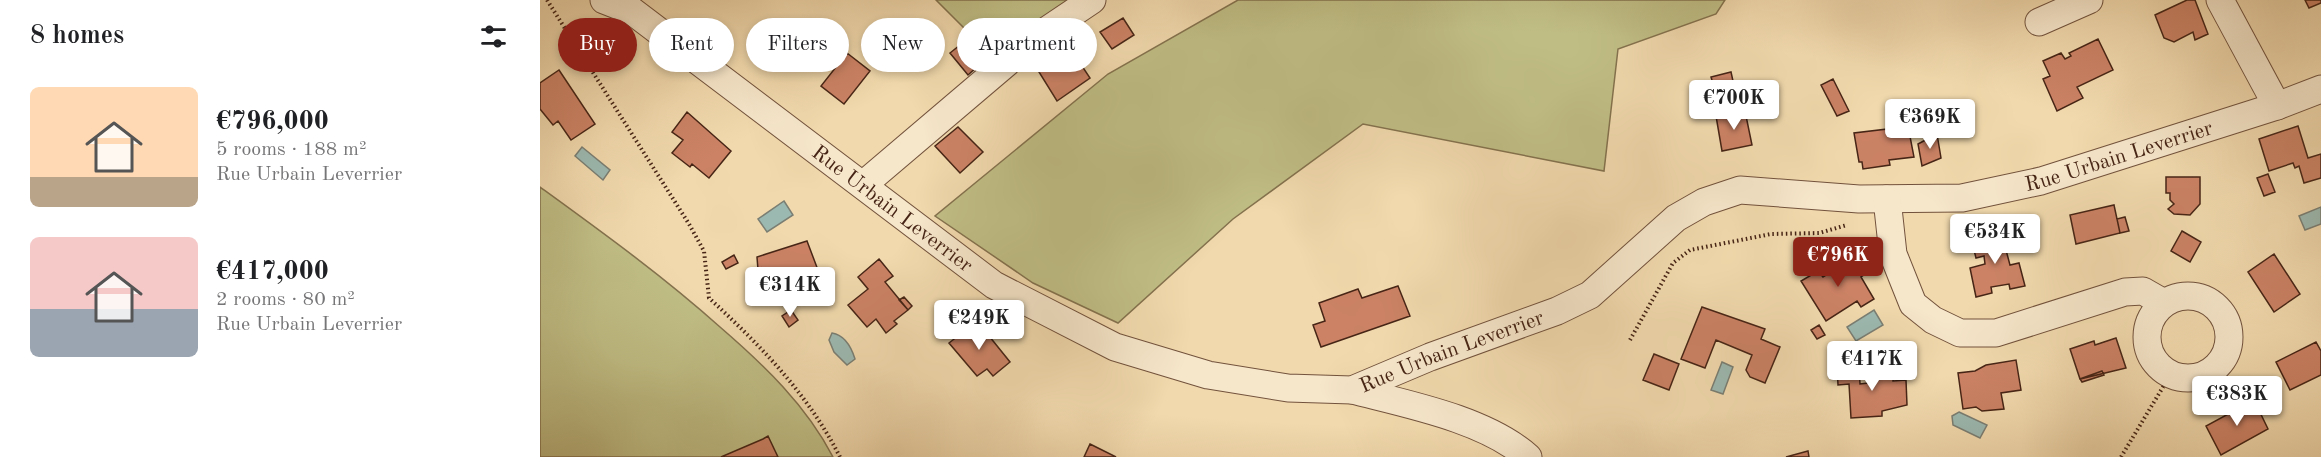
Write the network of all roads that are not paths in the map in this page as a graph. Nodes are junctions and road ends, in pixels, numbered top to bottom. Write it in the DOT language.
graph roads {
  1 [pos="604,0"];
  2 [pos="1092,0"];
  3 [pos="2090,0"];
  4 [pos="2220,0"];
  5 [pos="2039,22"];
  6 [pos="2321,89"];
  7 [pos="2277,106"];
  8 [pos="864,184"];
  9 [pos="1887,199"];
  10 [pos="2164,303"];
  11 [pos="1352,390"];
  12 [pos="1528,457"];
  1 -- 8 [label="street, Rue Urbain Leverrier"];
  2 -- 8 [label="street"];
  3 -- 5 [label="street"];
  4 -- 7 [label="street"];
  6 -- 7 [label="street, Rue Urbain Leverrier"];
  7 -- 9 [label="street, Rue Urbain Leverrier"];
  8 -- 11 [label="street, Rue Urbain Leverrier"];
  9 -- 10 [label="street"];
  9 -- 11 [label="street, Rue Urbain Leverrier"];
  10 -- 10 [label="street"];
  11 -- 12 [label="street"];
}
